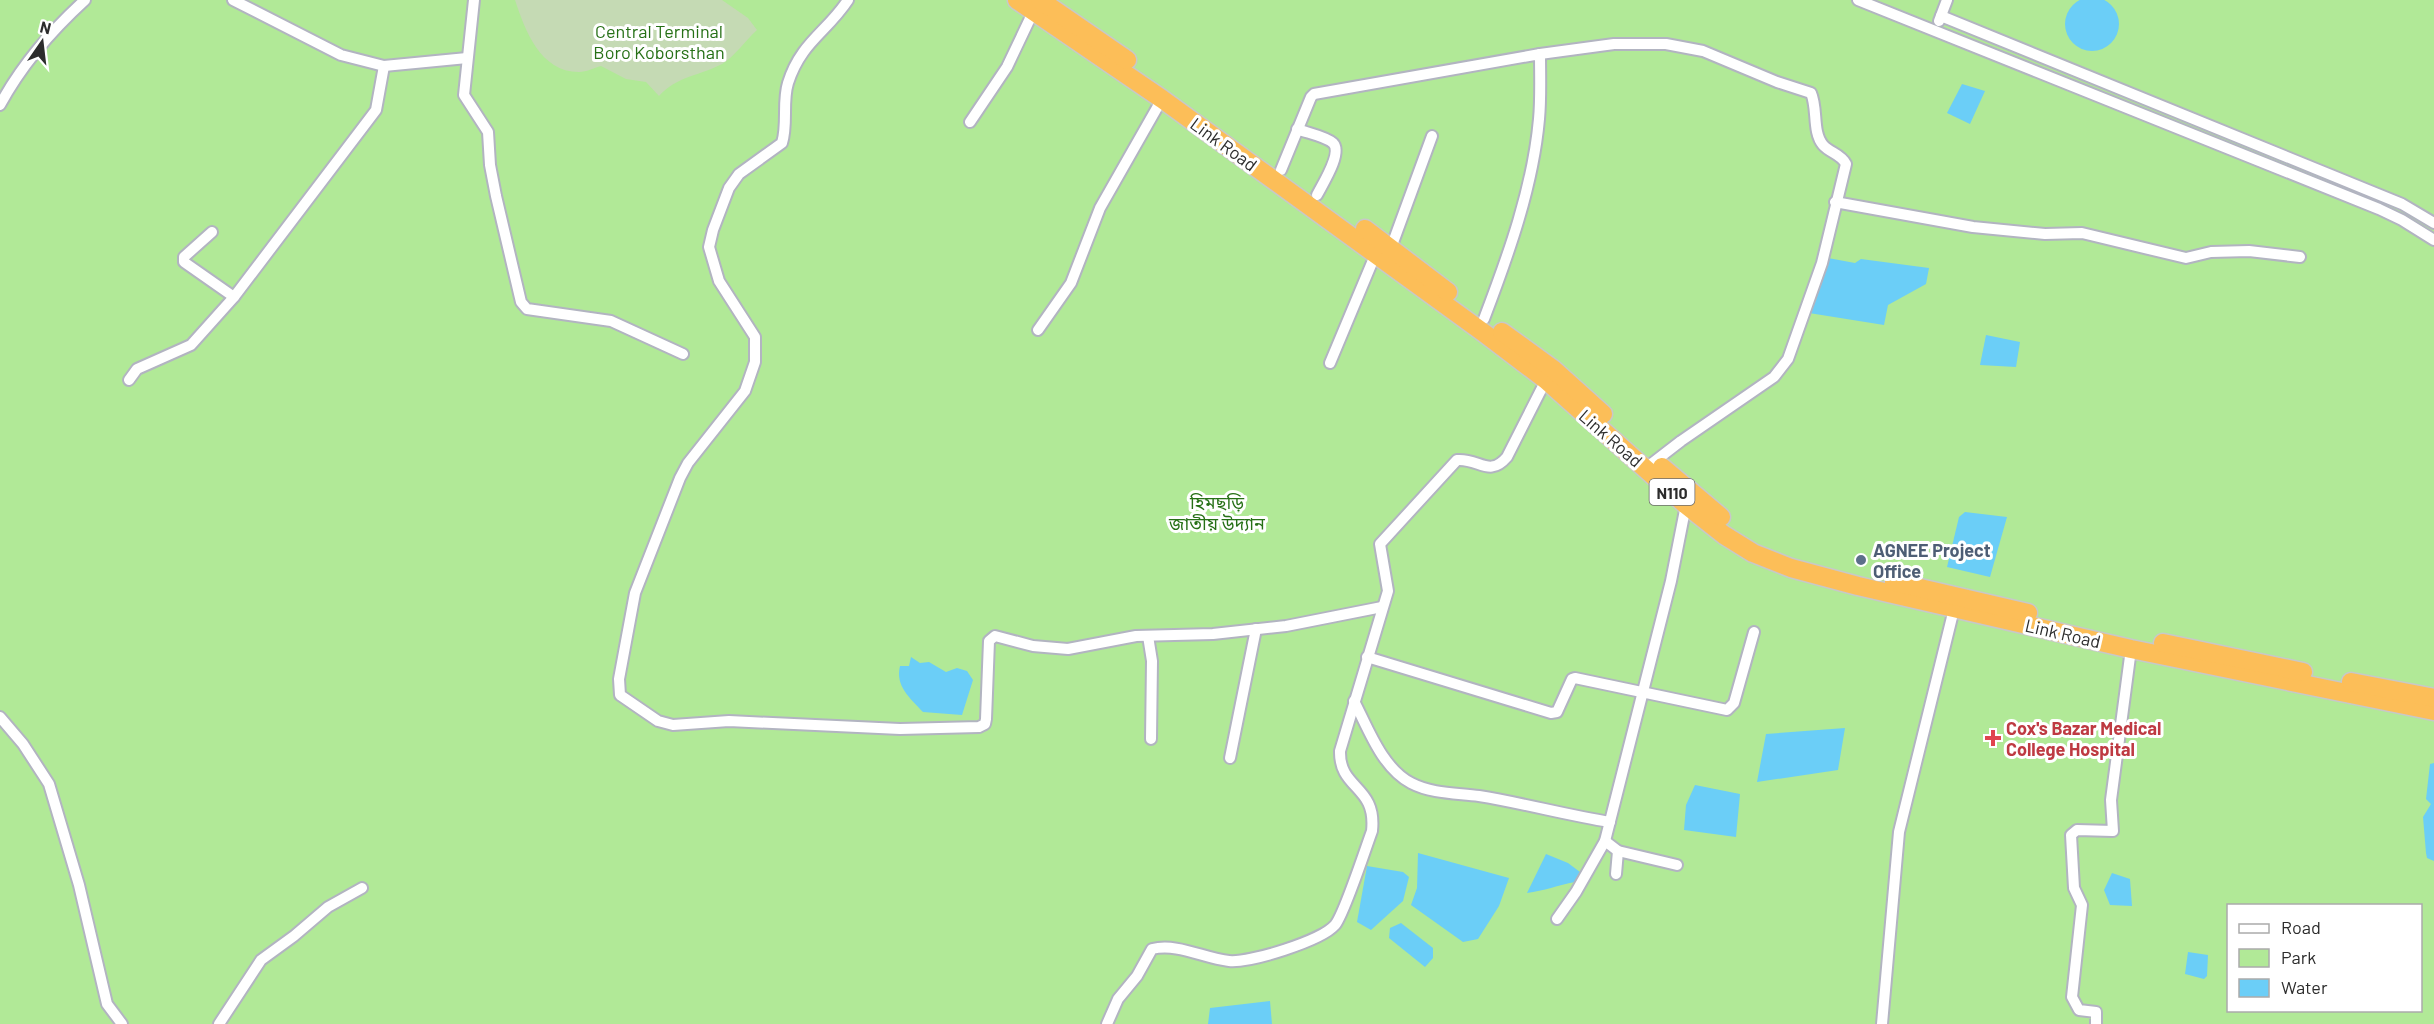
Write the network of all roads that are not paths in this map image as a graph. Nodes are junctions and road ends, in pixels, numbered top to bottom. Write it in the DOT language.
graph roads {
  1 [pos="86,0"];
  2 [pos="233,0"];
  3 [pos="474,0"];
  4 [pos="848,0"];
  5 [pos="1017,0"];
  6 [pos="1858,0"];
  7 [pos="1947,0"];
  8 [pos="1036,6"];
  9 [pos="1941,16"];
  10 [pos="1936,30"];
  11 [pos="1540,54"];
  12 [pos="467,58"];
  13 [pos="384,66"];
  14 [pos="1162,99"];
  15 [pos="0,105"];
  16 [pos="969,122"];
  17 [pos="1297,129"];
  18 [pos="1432,136"];
  19 [pos="1281,170"];
  20 [pos="1317,195"];
  21 [pos="1835,202"];
  22 [pos="2434,223"];
  23 [pos="212,232"];
  24 [pos="2434,240"];
  25 [pos="1383,250"];
  26 [pos="2300,257"];
  27 [pos="234,297"];
  28 [pos="1484,319"];
  29 [pos="1038,330"];
  30 [pos="683,354"];
  31 [pos="1330,363"];
  32 [pos="129,380"];
  33 [pos="1546,380"];
  34 [pos="1651,465"];
  35 [pos="1686,506"];
  36 [pos="1956,602"];
  37 [pos="1383,607"];
  38 [pos="1256,629"];
  39 [pos="1754,632"];
  40 [pos="1148,636"];
  41 [pos="2132,649"];
  42 [pos="1367,657"];
  43 [pos="1642,690"];
  44 [pos="2434,698"];
  45 [pos="1354,701"];
  46 [pos="2434,711"];
  47 [pos="0,717"];
  48 [pos="1151,739"];
  49 [pos="1230,758"];
  50 [pos="1610,822"];
  51 [pos="1605,841"];
  52 [pos="1618,850"];
  53 [pos="1677,865"];
  54 [pos="1616,874"];
  55 [pos="362,888"];
  56 [pos="1557,919"];
  57 [pos="122,1024"];
  58 [pos="219,1024"];
  59 [pos="1107,1024"];
  60 [pos="1881,1024"];
  61 [pos="2096,1024"];
  1 -- 15 [label="street"];
  2 -- 13 [label="street"];
  3 -- 12 [label="street"];
  4 -- 40 [label="street"];
  5 -- 8 [label="highway, Link Road / N110"];
  6 -- 10 [label="street"];
  7 -- 9 [label="street"];
  8 -- 14 [label="highway, Link Road / N110"];
  8 -- 16 [label="street"];
  8 -- 19 [label="highway, Link Road / N110"];
  9 -- 10 [label="street"];
  9 -- 22 [label="street"];
  10 -- 24 [label="street"];
  11 -- 17 [label="street"];
  11 -- 21 [label="street"];
  11 -- 28 [label="street"];
  12 -- 13 [label="street"];
  12 -- 30 [label="street"];
  13 -- 27 [label="street"];
  14 -- 25 [label="highway, Link Road / N110"];
  14 -- 29 [label="street"];
  17 -- 19 [label="street"];
  17 -- 20 [label="street"];
  18 -- 25 [label="street"];
  19 -- 20 [label="highway, Link Road / N110"];
  20 -- 25 [label="highway, Link Road / N110"];
  21 -- 26 [label="street"];
  21 -- 34 [label="street"];
  23 -- 27 [label="street"];
  25 -- 28 [label="highway, Link Road / N110"];
  25 -- 31 [label="street"];
  25 -- 33 [label="highway, Link Road / N110"];
  27 -- 32 [label="street"];
  28 -- 34 [label="highway, Link Road / N110"];
  33 -- 34 [label="highway, Link Road / N110"];
  33 -- 37 [label="street"];
  34 -- 35 [label="highway, Link Road / N110"];
  34 -- 36 [label="highway, Link Road / N110"];
  35 -- 36 [label="highway, Link Road / N110"];
  35 -- 43 [label="street"];
  36 -- 41 [label="highway, Link Road / N110"];
  36 -- 44 [label="highway, Link Road / N110"];
  36 -- 60 [label="street"];
  37 -- 38 [label="street"];
  37 -- 42 [label="street"];
  38 -- 40 [label="street"];
  38 -- 49 [label="street"];
  39 -- 43 [label="street"];
  40 -- 48 [label="street"];
  41 -- 46 [label="highway, Link Road / N110"];
  41 -- 61 [label="street"];
  42 -- 43 [label="street"];
  42 -- 45 [label="street"];
  43 -- 50 [label="street"];
  45 -- 50 [label="street"];
  45 -- 59 [label="street"];
  47 -- 57 [label="street"];
  50 -- 51 [label="street"];
  51 -- 52 [label="street"];
  51 -- 56 [label="street"];
  52 -- 53 [label="street"];
  52 -- 54 [label="street"];
  55 -- 58 [label="street"];
}
